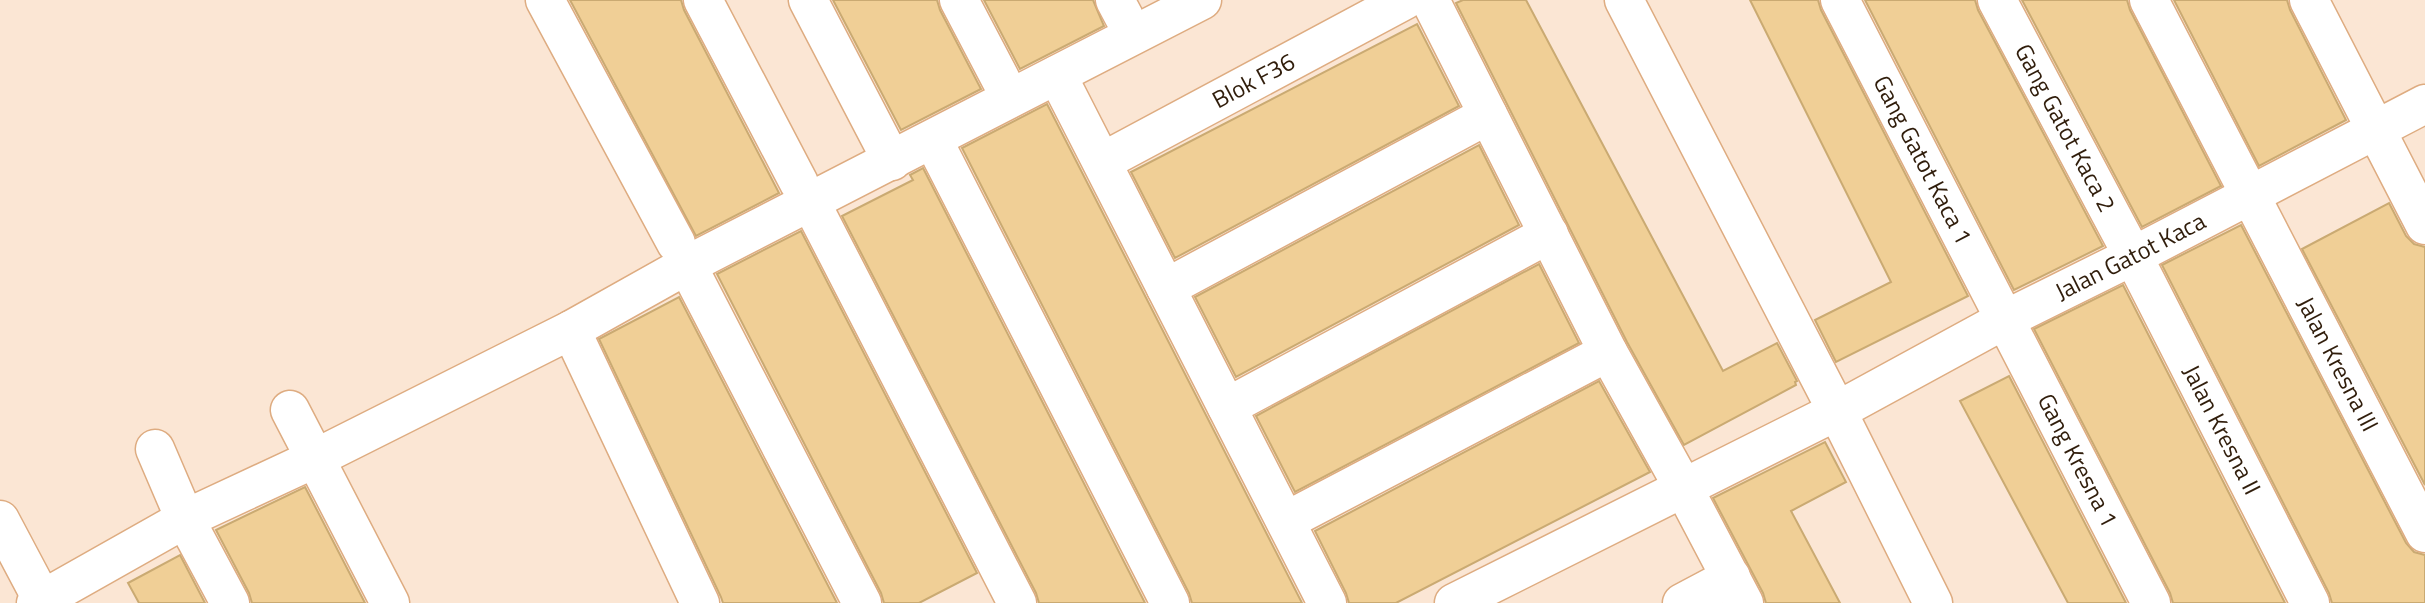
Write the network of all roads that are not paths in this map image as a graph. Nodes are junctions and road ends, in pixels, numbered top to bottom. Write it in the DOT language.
graph roads {
  1 [pos="545,0"];
  2 [pos="703,0"];
  3 [pos="808,0"];
  4 [pos="960,0"];
  5 [pos="1202,0"];
  6 [pos="1405,0"];
  7 [pos="1430,0"];
  8 [pos="1624,0"];
  9 [pos="1840,0"];
  10 [pos="1997,0"];
  11 [pos="2149,0"];
  12 [pos="2309,0"];
  13 [pos="1057,75"];
  14 [pos="1002,82"];
  15 [pos="2425,104"];
  16 [pos="1488,115"];
  17 [pos="2376,130"];
  18 [pos="933,139"];
  19 [pos="892,161"];
  20 [pos="1102,162"];
  21 [pos="805,193"];
  22 [pos="2250,195"];
  23 [pos="2425,225"];
  24 [pos="1549,234"];
  25 [pos="682,254"];
  26 [pos="2133,256"];
  27 [pos="1166,288"];
  28 [pos="2004,320"];
  29 [pos="571,330"];
  30 [pos="1608,352"];
  31 [pos="1227,407"];
  32 [pos="290,410"];
  33 [pos="1837,411"];
  34 [pos="155,449"];
  35 [pos="316,458"];
  36 [pos="1683,487"];
  37 [pos="185,519"];
  38 [pos="0,520"];
  39 [pos="1286,521"];
  40 [pos="2425,533"];
  41 [pos="1738,590"];
  42 [pos="40,602"];
  43 [pos="230,603"];
  44 [pos="390,603"];
  45 [pos="700,603"];
  46 [pos="862,603"];
  47 [pos="1017,603"];
  48 [pos="1170,603"];
  49 [pos="1327,603"];
  50 [pos="1454,603"];
  51 [pos="1682,603"];
  52 [pos="1933,603"];
  53 [pos="2151,603"];
  54 [pos="2310,603"];
  1 -- 25 [label="street"];
  2 -- 21 [label="street"];
  3 -- 19 [label="street"];
  4 -- 14 [label="street"];
  5 -- 13 [label="street"];
  6 -- 20 [label="street, Blok F36"];
  7 -- 16 [label="street"];
  8 -- 33 [label="street"];
  9 -- 28 [label="street, Gang Gatot Kaca 1"];
  10 -- 26 [label="street, Gang Gatot Kaca 2"];
  11 -- 22 [label="street, Jalan Kresna III"];
  12 -- 17 [label="street"];
  13 -- 18 [label="street"];
  13 -- 20 [label="street"];
  15 -- 17 [label="street, Jalan Gatot Kaca"];
  16 -- 24 [label="street"];
  16 -- 27 [label="street"];
  17 -- 22 [label="street, Jalan Gatot Kaca"];
  17 -- 23 [label="street"];
  18 -- 19 [label="street"];
  18 -- 48 [label="street"];
  19 -- 21 [label="street"];
  20 -- 27 [label="street"];
  21 -- 25 [label="street"];
  21 -- 47 [label="street"];
  22 -- 26 [label="street, Jalan Gatot Kaca"];
  22 -- 40 [label="street, Jalan Kresna III"];
  24 -- 30 [label="street"];
  24 -- 31 [label="street"];
  25 -- 29 [label="street"];
  25 -- 46 [label="street"];
  26 -- 28 [label="street, Jalan Gatot Kaca"];
  26 -- 54 [label="street, Jalan Kresna II"];
  27 -- 31 [label="street"];
  28 -- 33 [label="street, Jalan Gatot Kaca"];
  28 -- 53 [label="street, Gang Kresna 1"];
  29 -- 35 [label="street"];
  29 -- 45 [label="street"];
  30 -- 36 [label="street"];
  30 -- 39 [label="street"];
  31 -- 39 [label="street"];
  32 -- 35 [label="street"];
  33 -- 36 [label="street, Jalan Gatot Kaca"];
  33 -- 52 [label="street"];
  34 -- 37 [label="street"];
  35 -- 37 [label="street"];
  35 -- 44 [label="street"];
  36 -- 41 [label="street"];
  36 -- 50 [label="street, Jalan Gatot Kaca"];
  37 -- 42 [label="street"];
  37 -- 43 [label="street"];
  38 -- 42 [label="street"];
  39 -- 49 [label="street"];
  41 -- 51 [label="street"];
}
